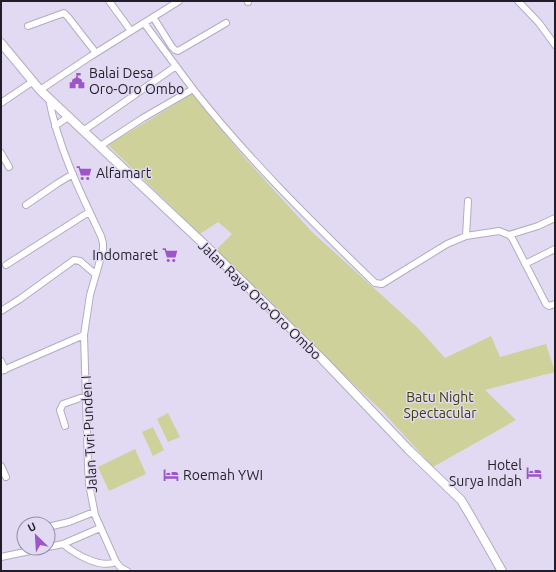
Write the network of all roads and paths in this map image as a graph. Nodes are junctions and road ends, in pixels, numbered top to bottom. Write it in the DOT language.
graph roads {
  1 [pos="109,1"];
  2 [pos="179,1"];
  3 [pos="518,1"];
  4 [pos="153,17"];
  5 [pos="144,23"];
  6 [pos="226,23"];
  7 [pos="28,26"];
  8 [pos="131,31"];
  9 [pos="1,43"];
  10 [pos="555,45"];
  11 [pos="96,53"];
  12 [pos="176,66"];
  13 [pos="32,82"];
  14 [pos="193,89"];
  15 [pos="40,90"];
  16 [pos="49,99"];
  17 [pos="1,103"];
  18 [pos="68,117"];
  19 [pos="55,126"];
  20 [pos="83,130"];
  21 [pos="100,146"];
  22 [pos="1,154"];
  23 [pos="9,167"];
  24 [pos="73,174"];
  25 [pos="468,201"];
  26 [pos="26,205"];
  27 [pos="89,212"];
  28 [pos="555,218"];
  29 [pos="509,235"];
  30 [pos="466,236"];
  31 [pos="555,249"];
  32 [pos="525,264"];
  33 [pos="6,265"];
  34 [pos="95,274"];
  35 [pos="555,304"];
  36 [pos="1,311"];
  37 [pos="84,335"];
  38 [pos="1,361"];
  39 [pos="3,370"];
  40 [pos="86,396"];
  41 [pos="65,426"];
  42 [pos="1,466"];
  43 [pos="6,477"];
  44 [pos="94,512"];
  45 [pos="56,525"];
  46 [pos="100,528"];
  47 [pos="63,544"];
  48 [pos="56,545"];
  49 [pos="16,554"];
  50 [pos="1,557"];
  51 [pos="116,562"];
  52 [pos="127,571"];
  53 [pos="502,571"];
  1 -- 8 [label="street"];
  2 -- 4 [label="street"];
  3 -- 10 [label="street"];
  4 -- 5 [label="street"];
  4 -- 6 [label="street"];
  5 -- 8 [label="street"];
  5 -- 12 [label="street"];
  7 -- 11 [label="street"];
  8 -- 11 [label="street"];
  9 -- 13 [label="main road, Jalan Raya Oro-Oro Ombo"];
  11 -- 15 [label="street"];
  12 -- 14 [label="street"];
  12 -- 20 [label="street"];
  13 -- 15 [label="main road, Jalan Raya Oro-Oro Ombo"];
  13 -- 17 [label="street"];
  14 -- 21 [label="street"];
  14 -- 30 [label="street"];
  15 -- 16 [label="main road, Jalan Raya Oro-Oro Ombo"];
  16 -- 18 [label="main road, Jalan Raya Oro-Oro Ombo"];
  16 -- 19 [label="street, Jalan Tvri Punden I"];
  18 -- 19 [label="street"];
  18 -- 20 [label="main road, Jalan Raya Oro-Oro Ombo"];
  19 -- 24 [label="street, Jalan Tvri Punden I"];
  20 -- 21 [label="main road, Jalan Raya Oro-Oro Ombo"];
  21 -- 53 [label="main road, Jalan Raya Oro-Oro Ombo"];
  22 -- 23 [label="street"];
  24 -- 26 [label="street"];
  24 -- 27 [label="street, Jalan Tvri Punden I"];
  25 -- 30 [label="street"];
  27 -- 33 [label="street"];
  27 -- 34 [label="street, Jalan Tvri Punden I"];
  28 -- 29 [label="street"];
  29 -- 30 [label="street"];
  29 -- 32 [label="street"];
  31 -- 32 [label="street"];
  32 -- 35 [label="street"];
  34 -- 36 [label="street"];
  34 -- 37 [label="street, Jalan Tvri Punden I"];
  37 -- 39 [label="street"];
  37 -- 40 [label="street, Jalan Tvri Punden I"];
  38 -- 39 [label="street"];
  40 -- 41 [label="street"];
  40 -- 44 [label="street, Jalan Tvri Punden I"];
  42 -- 43 [label="street"];
  44 -- 45 [label="street"];
  44 -- 46 [label="street, Jalan Tvri Punden I"];
  46 -- 47 [label="street"];
  46 -- 51 [label="street, Jalan Tvri Punden I"];
  47 -- 48 [label="street"];
  47 -- 51 [label="street"];
  49 -- 50 [label="street"];
  51 -- 52 [label="street, Jalan Tvri Punden I"];
}
